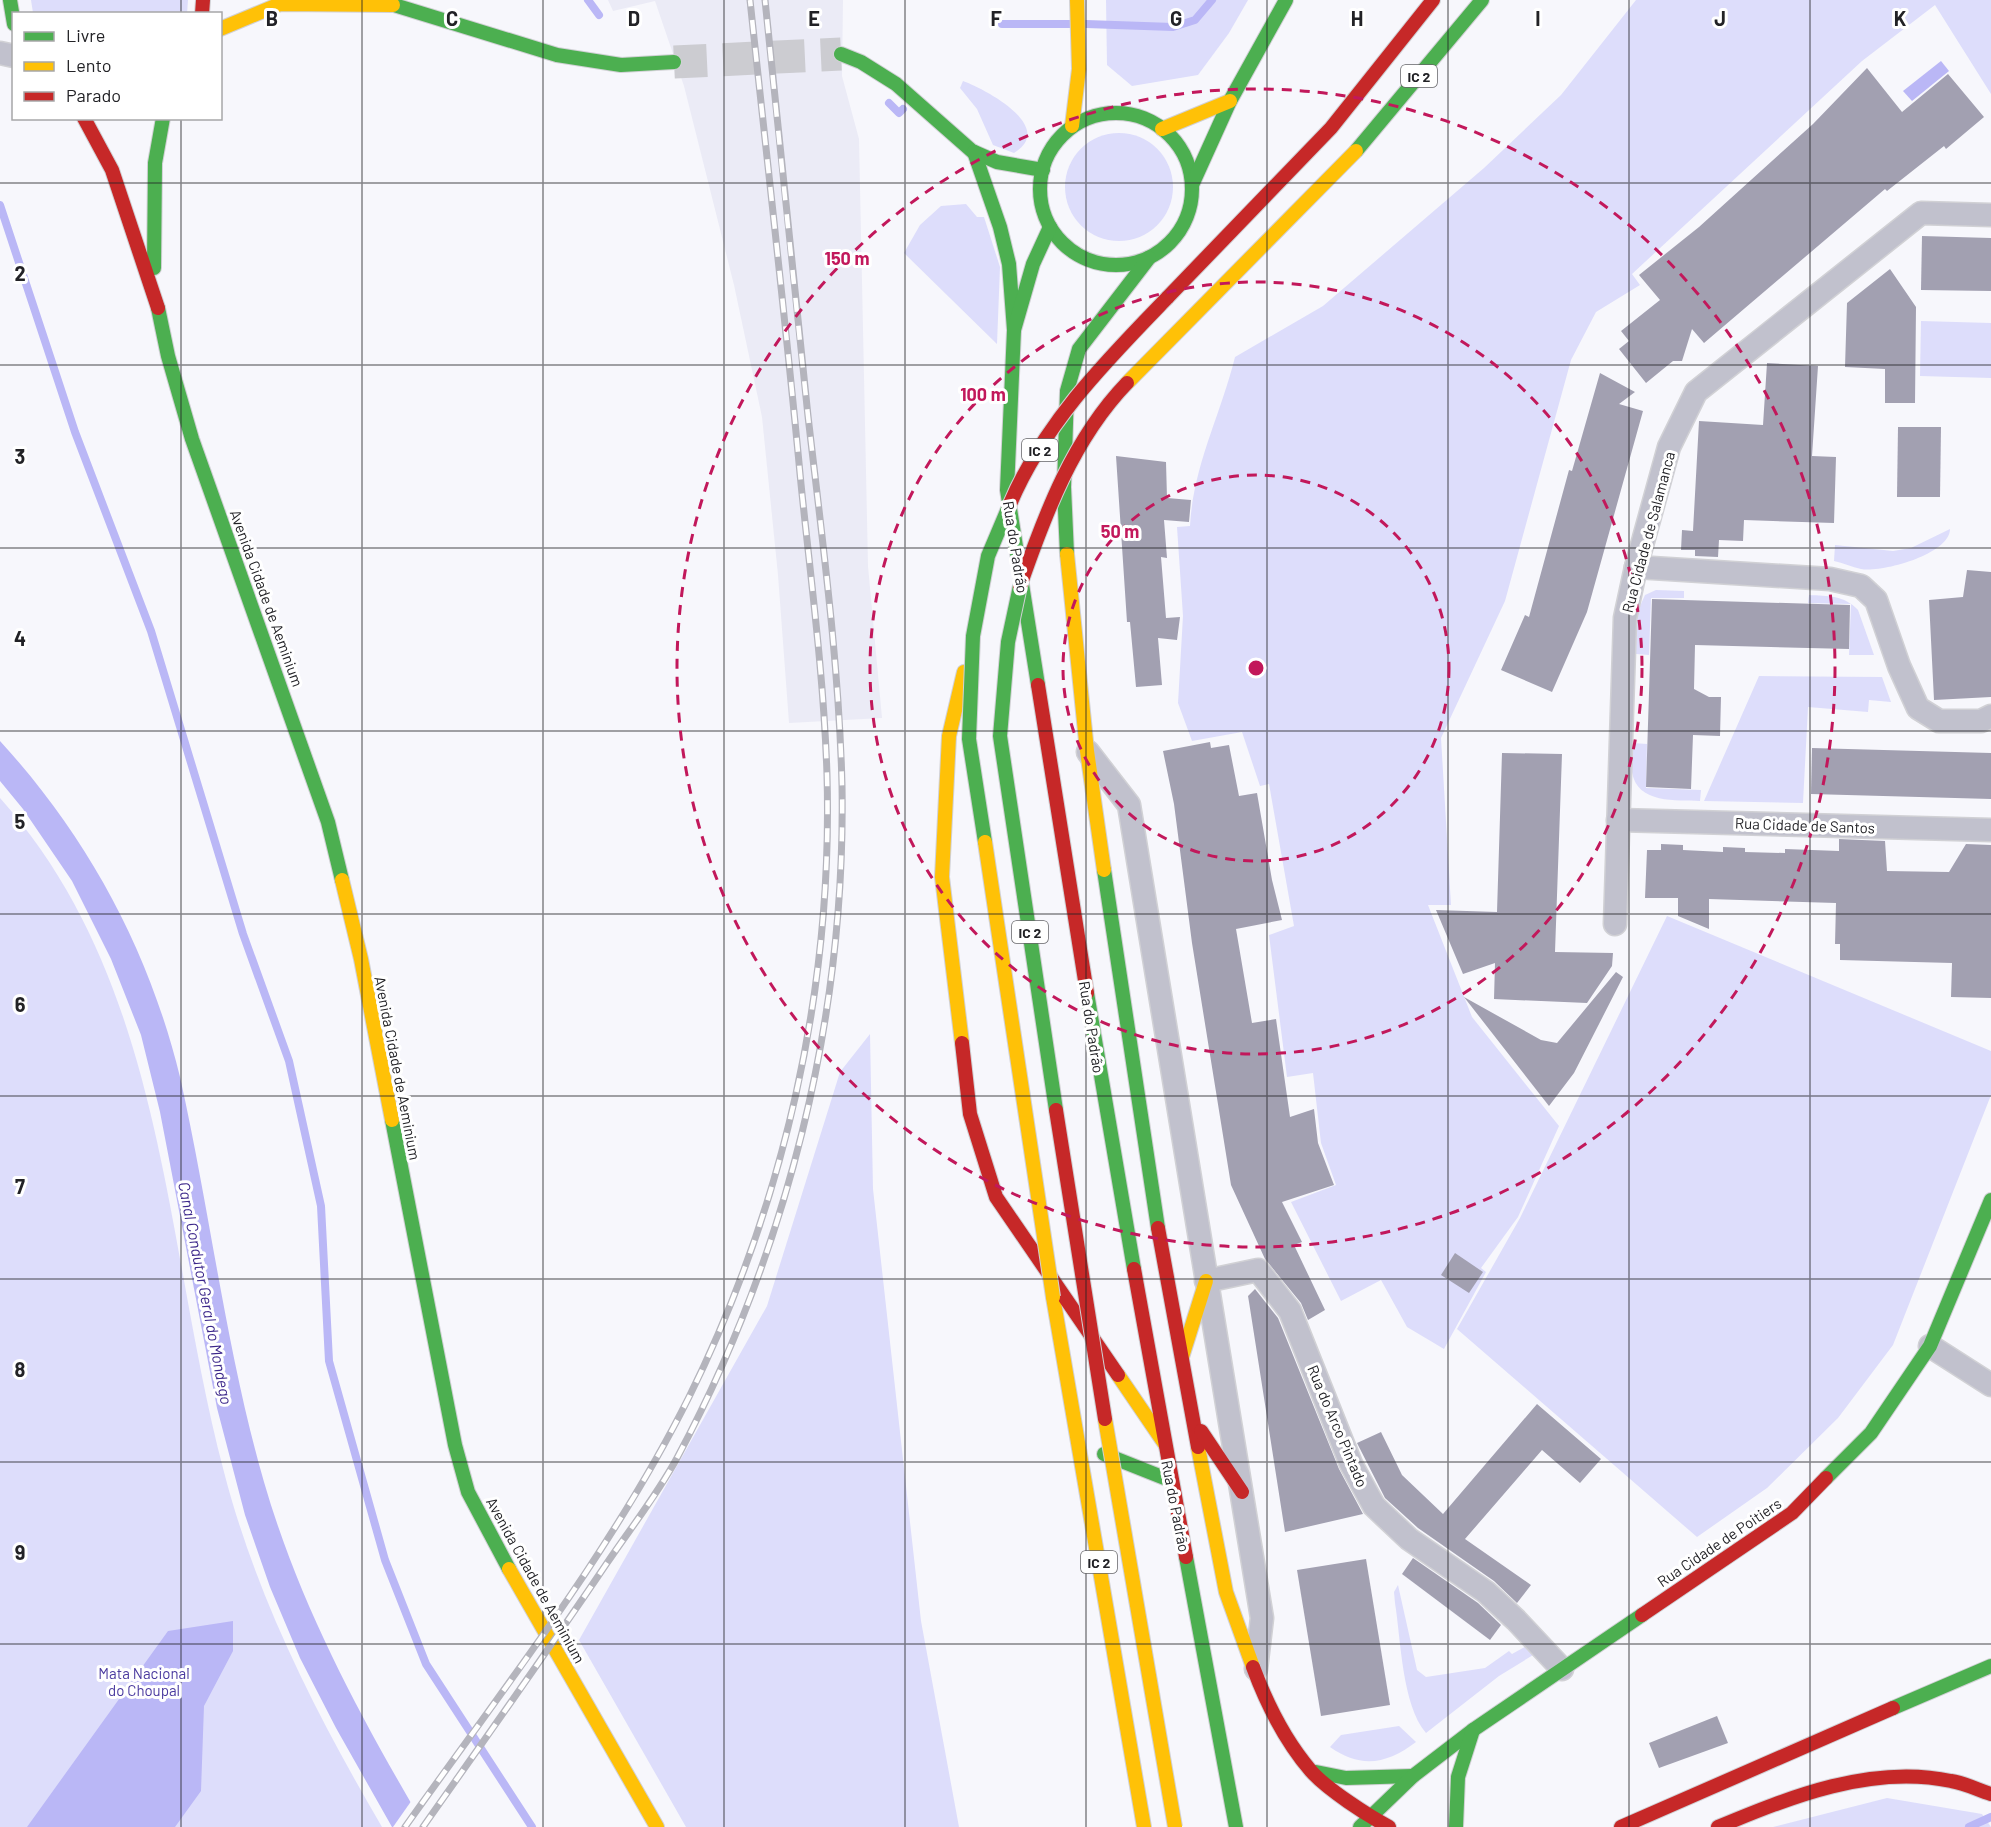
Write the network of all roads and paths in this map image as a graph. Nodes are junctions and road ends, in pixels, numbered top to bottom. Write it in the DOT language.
graph roads {
  1 [pos="378,0"];
  2 [pos="1077,0"];
  3 [pos="1286,0"];
  4 [pos="1433,0"];
  5 [pos="1482,0"];
  6 [pos="393,5"];
  7 [pos="222,27"];
  8 [pos="841,54"];
  9 [pos="674,62"];
  10 [pos="1079,69"];
  11 [pos="1230,101"];
  12 [pos="1109,115"];
  13 [pos="85,120"];
  14 [pos="163,120"];
  15 [pos="1072,126"];
  16 [pos="1162,129"];
  17 [pos="974,152"];
  18 [pos="1043,170"];
  19 [pos="982,179"];
  20 [pos="1192,185"];
  21 [pos="1000,188"];
  22 [pos="1027,203"];
  23 [pos="1044,213"];
  24 [pos="1991,215"];
  25 [pos="1050,227"];
  26 [pos="1149,258"];
  27 [pos="154,290"];
  28 [pos="1014,330"];
  29 [pos="1636,567"];
  30 [pos="973,636"];
  31 [pos="1991,716"];
  32 [pos="1087,751"];
  33 [pos="1618,820"];
  34 [pos="1991,830"];
  35 [pos="1616,924"];
  36 [pos="1991,1200"];
  37 [pos="1206,1281"];
  38 [pos="1930,1346"];
  39 [pos="1181,1361"];
  40 [pos="1991,1385"];
  41 [pos="1192,1419"];
  42 [pos="1165,1444"];
  43 [pos="1104,1454"];
  44 [pos="1172,1481"];
  45 [pos="1242,1492"];
  46 [pos="1991,1666"];
  47 [pos="1562,1670"];
  48 [pos="1255,1673"];
  49 [pos="1473,1730"];
  50 [pos="1312,1772"];
  51 [pos="1413,1776"];
  52 [pos="1991,1794"];
  53 [pos="1369,1816"];
  54 [pos="657,1827"];
  55 [pos="1144,1827"];
  56 [pos="1175,1827"];
  57 [pos="1236,1827"];
  58 [pos="1360,1827"];
  59 [pos="1389,1827"];
  60 [pos="1456,1827"];
  61 [pos="1621,1827"];
  62 [pos="1718,1827"];
  1 -- 6 [label="main road"];
  2 -- 10 [label="main road"];
  3 -- 11 [label="main road"];
  4 -- 30 [label="main road, IC 2, bridge"];
  5 -- 56 [label="main road, IC 2, bridge"];
  6 -- 7 [label="main road"];
  6 -- 9 [label="main road"];
  8 -- 17 [label="main road"];
  10 -- 12 [label="main road"];
  10 -- 15 [label="main road"];
  11 -- 16 [label="main road"];
  11 -- 20 [label="main road"];
  12 -- 15 [label="main road"];
  12 -- 16 [label="main road"];
  13 -- 27 [label="main road, Avenida Cidade de Aeminium"];
  14 -- 27 [label="main road, Avenida Cidade de Aeminium"];
  15 -- 18 [label="main road"];
  16 -- 20 [label="main road"];
  17 -- 18 [label="main road"];
  17 -- 19 [label="main road"];
  18 -- 23 [label="main road"];
  19 -- 21 [label="main road"];
  19 -- 28 [label="main road"];
  20 -- 26 [label="main road"];
  22 -- 23 [label="main road"];
  23 -- 25 [label="main road"];
  24 -- 29 [label="street, Rua Cidade de Salamanca"];
  25 -- 26 [label="main road"];
  25 -- 28 [label="main road, Rua do Padrão"];
  26 -- 32 [label="main road"];
  27 -- 54 [label="main road, Avenida Cidade de Aeminium"];
  28 -- 42 [label="main road, Rua do Padrão"];
  29 -- 31 [label="street"];
  29 -- 33 [label="street, Rua Cidade de Salamanca"];
  30 -- 42 [label="main road, bridge"];
  30 -- 55 [label="main road, IC 2, bridge"];
  32 -- 37 [label="street"];
  32 -- 39 [label="main road"];
  33 -- 34 [label="street, Rua Cidade de Santos"];
  33 -- 35 [label="street, Rua Cidade de Salamanca"];
  36 -- 38 [label="main road, Rua Cidade de Poitiers"];
  37 -- 39 [label="main road"];
  37 -- 45 [label="street"];
  37 -- 47 [label="street, Rua do Arco Pintado"];
  38 -- 40 [label="street"];
  38 -- 47 [label="main road, Rua Cidade de Poitiers"];
  39 -- 41 [label="main road"];
  41 -- 45 [label="main road"];
  41 -- 48 [label="main road"];
  42 -- 44 [label="main road, Rua do Padrão"];
  43 -- 44 [label="main road"];
  44 -- 57 [label="main road, Rua do Padrão"];
  45 -- 48 [label="street"];
  46 -- 61 [label="main road"];
  47 -- 49 [label="main road, Rua Cidade de Poitiers"];
  48 -- 50 [label="main road"];
  49 -- 51 [label="main road, Rua Cidade de Poitiers"];
  49 -- 60 [label="main road"];
  50 -- 51 [label="main road"];
  50 -- 53 [label="main road"];
  51 -- 53 [label="main road, Rua Cidade de Poitiers"];
  52 -- 62 [label="main road"];
  53 -- 58 [label="main road, Rua Cidade de Poitiers"];
  53 -- 59 [label="main road"];
}
